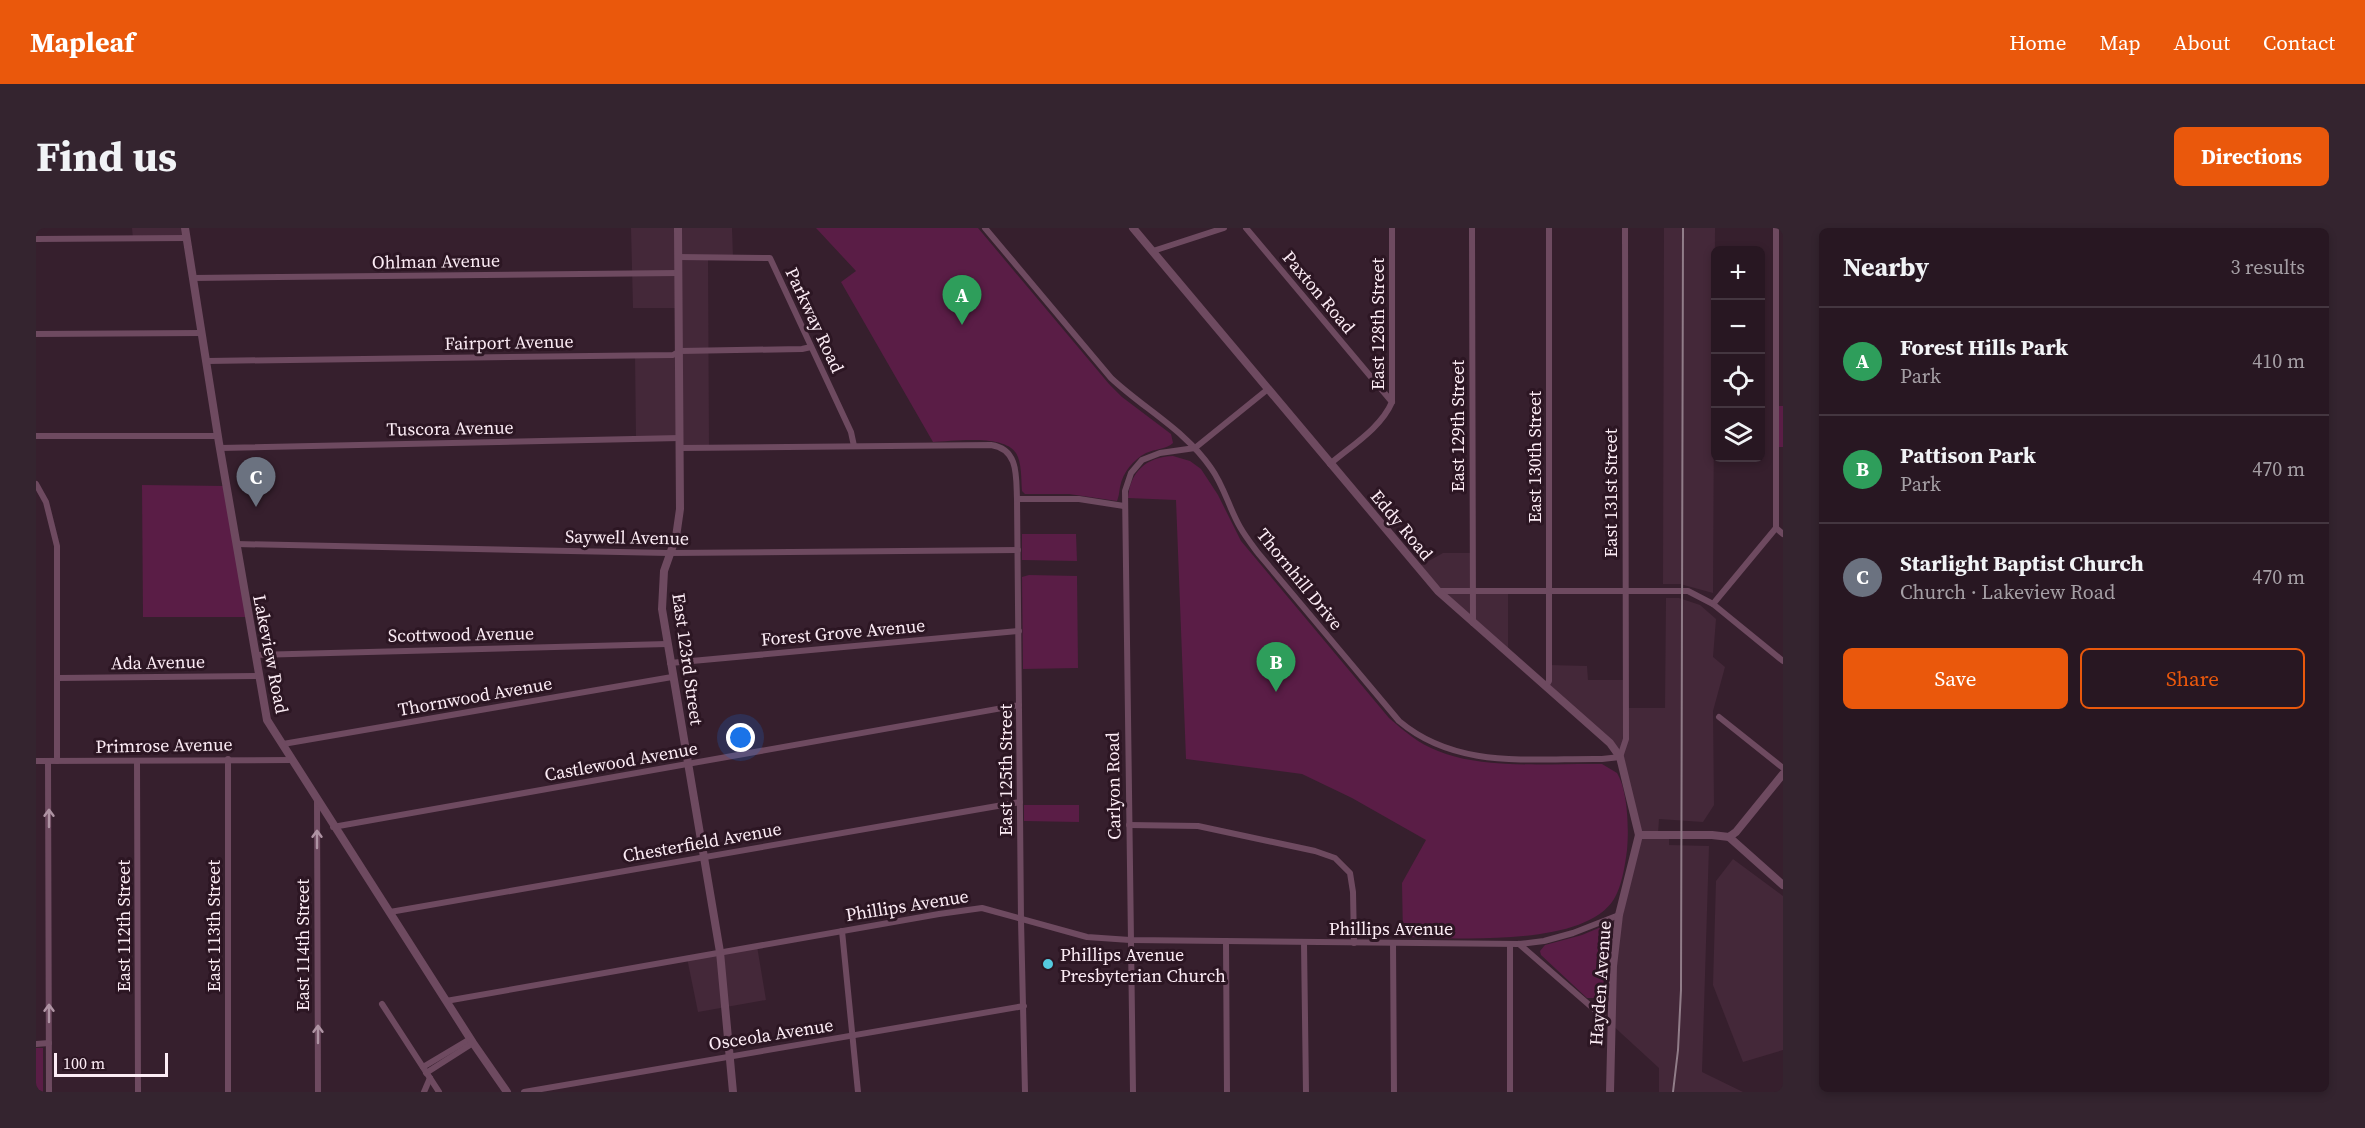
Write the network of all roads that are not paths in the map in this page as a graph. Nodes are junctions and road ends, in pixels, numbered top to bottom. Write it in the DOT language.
graph roads {
  1 [pos="185,228"];
  2 [pos="678,228"];
  3 [pos="985,228"];
  4 [pos="1133,228"];
  5 [pos="1224,228"];
  6 [pos="1246,228"];
  7 [pos="1392,228"];
  8 [pos="1472,228"];
  9 [pos="1549,228"];
  10 [pos="1625,228"];
  11 [pos="1776,228"];
  12 [pos="186,238"];
  13 [pos="36,239"];
  14 [pos="1153,251"];
  15 [pos="678,257"];
  16 [pos="1779,264"];
  17 [pos="679,273"];
  18 [pos="193,278"];
  19 [pos="202,333"];
  20 [pos="36,334"];
  21 [pos="811,346"];
  22 [pos="680,351"];
  23 [pos="1779,355"];
  24 [pos="207,361"];
  25 [pos="1268,389"];
  26 [pos="1392,402"];
  27 [pos="36,436"];
  28 [pos="218,436"];
  29 [pos="680,438"];
  30 [pos="854,447"];
  31 [pos="1779,447"];
  32 [pos="220,448"];
  33 [pos="680,448"];
  34 [pos="1195,448"];
  35 [pos="1330,464"];
  36 [pos="36,484"];
  37 [pos="1017,499"];
  38 [pos="1124,506"];
  39 [pos="1776,528"];
  40 [pos="1783,534"];
  41 [pos="236,544"];
  42 [pos="1018,550"];
  43 [pos="669,553"];
  44 [pos="1625,590"];
  45 [pos="1438,591"];
  46 [pos="1473,591"];
  47 [pos="1549,591"];
  48 [pos="1713,604"];
  49 [pos="1473,624"];
  50 [pos="1019,631"];
  51 [pos="667,644"];
  52 [pos="255,655"];
  53 [pos="1783,661"];
  54 [pos="670,663"];
  55 [pos="259,676"];
  56 [pos="672,676"];
  57 [pos="58,678"];
  58 [pos="1546,686"];
  59 [pos="1019,705"];
  60 [pos="1719,717"];
  61 [pos="283,744"];
  62 [pos="1620,757"];
  63 [pos="228,759"];
  64 [pos="137,760"];
  65 [pos="292,760"];
  66 [pos="36,761"];
  67 [pos="48,761"];
  68 [pos="57,761"];
  69 [pos="688,764"];
  70 [pos="1783,768"];
  71 [pos="1783,774"];
  72 [pos="317,798"];
  73 [pos="1020,802"];
  74 [pos="1129,825"];
  75 [pos="333,827"];
  76 [pos="1639,835"];
  77 [pos="1729,837"];
  78 [pos="705,856"];
  79 [pos="1783,885"];
  80 [pos="390,912"];
  81 [pos="1619,915"];
  82 [pos="1021,920"];
  83 [pos="842,931"];
  84 [pos="1130,940"];
  85 [pos="1226,943"];
  86 [pos="1304,943"];
  87 [pos="1354,943"];
  88 [pos="1393,943"];
  89 [pos="1519,944"];
  90 [pos="1510,945"];
  91 [pos="720,952"];
  92 [pos="446,1001"];
  93 [pos="382,1004"];
  94 [pos="1024,1006"];
  95 [pos="1610,1023"];
  96 [pos="854,1035"];
  97 [pos="472,1041"];
  98 [pos="36,1044"];
  99 [pos="49,1044"];
  100 [pos="729,1056"];
  101 [pos="426,1073"];
  102 [pos="49,1092"];
  103 [pos="138,1092"];
  104 [pos="228,1092"];
  105 [pos="318,1092"];
  106 [pos="424,1092"];
  107 [pos="439,1092"];
  108 [pos="507,1092"];
  109 [pos="524,1092"];
  110 [pos="733,1092"];
  111 [pos="858,1092"];
  112 [pos="1025,1092"];
  113 [pos="1133,1092"];
  114 [pos="1227,1092"];
  115 [pos="1306,1092"];
  116 [pos="1394,1092"];
  117 [pos="1510,1092"];
  118 [pos="1610,1092"];
  1 -- 12 [label="street, Lakeview Road"];
  2 -- 15 [label="street, East 123rd Street"];
  3 -- 34 [label="street, Thornhill Drive"];
  4 -- 14 [label="street, Eddy Road"];
  5 -- 14 [label="street"];
  6 -- 26 [label="street, Paxton Road"];
  7 -- 26 [label="street, East 128th Street"];
  8 -- 46 [label="street, East 129th Street"];
  9 -- 47 [label="street, East 130th Street"];
  10 -- 44 [label="street, East 131st Street"];
  11 -- 16 [label="street"];
  12 -- 13 [label="street"];
  12 -- 18 [label="street, Lakeview Road"];
  14 -- 25 [label="street, Eddy Road"];
  15 -- 17 [label="street, East 123rd Street"];
  15 -- 21 [label="street, Parkway Road"];
  16 -- 23 [label="street"];
  17 -- 18 [label="street, Ohlman Avenue"];
  17 -- 22 [label="street, East 123rd Street"];
  18 -- 19 [label="street, Lakeview Road"];
  19 -- 20 [label="street"];
  19 -- 24 [label="street, Lakeview Road"];
  21 -- 22 [label="street, Fairport Avenue"];
  21 -- 30 [label="street, Parkway Road"];
  22 -- 24 [label="street, Fairport Avenue"];
  22 -- 29 [label="street, East 123rd Street"];
  23 -- 31 [label="street"];
  24 -- 28 [label="street, Lakeview Road"];
  25 -- 34 [label="street"];
  25 -- 35 [label="street, Eddy Road"];
  26 -- 35 [label="street, East 128th Street"];
  27 -- 28 [label="street"];
  28 -- 32 [label="street, Lakeview Road"];
  29 -- 32 [label="street, Tuscora Avenue"];
  29 -- 33 [label="street, East 123rd Street"];
  30 -- 33 [label="street"];
  30 -- 37 [label="street, East 125th Street"];
  31 -- 39 [label="street"];
  32 -- 41 [label="street, Lakeview Road"];
  33 -- 43 [label="street, East 123rd Street"];
  34 -- 38 [label="street, Carlyon Road"];
  34 -- 62 [label="street, Thornhill Drive"];
  35 -- 45 [label="street, Eddy Road"];
  36 -- 57 [label="street"];
  37 -- 38 [label="street"];
  37 -- 42 [label="street, East 125th Street"];
  38 -- 74 [label="street, Carlyon Road"];
  39 -- 40 [label="street"];
  39 -- 48 [label="street"];
  41 -- 43 [label="street, Saywell Avenue"];
  41 -- 52 [label="street, Lakeview Road"];
  42 -- 43 [label="street, Saywell Avenue"];
  42 -- 50 [label="street, East 125th Street"];
  43 -- 51 [label="street, East 123rd Street"];
  44 -- 47 [label="street"];
  44 -- 48 [label="street"];
  44 -- 62 [label="street, East 131st Street"];
  45 -- 46 [label="street"];
  45 -- 49 [label="street, Eddy Road"];
  46 -- 47 [label="street"];
  46 -- 49 [label="street, East 129th Street"];
  47 -- 58 [label="street, East 130th Street"];
  48 -- 53 [label="street"];
  49 -- 58 [label="street, Eddy Road"];
  50 -- 54 [label="street, Forest Grove Avenue"];
  50 -- 59 [label="street, East 125th Street"];
  51 -- 52 [label="street, Scottwood Avenue"];
  51 -- 54 [label="street, East 123rd Street"];
  52 -- 55 [label="street, Lakeview Road"];
  54 -- 56 [label="street, East 123rd Street"];
  55 -- 57 [label="street, Ada Avenue"];
  55 -- 61 [label="street, Lakeview Road"];
  56 -- 61 [label="street, Thornwood Avenue"];
  56 -- 69 [label="street, East 123rd Street"];
  57 -- 68 [label="street"];
  58 -- 62 [label="street, Eddy Road"];
  59 -- 69 [label="street, Castlewood Avenue"];
  59 -- 73 [label="street, East 125th Street"];
  60 -- 70 [label="street"];
  61 -- 65 [label="street, Lakeview Road"];
  62 -- 76 [label="street, Eddy Road"];
  63 -- 64 [label="street, Primrose Avenue"];
  63 -- 65 [label="street, Primrose Avenue"];
  63 -- 104 [label="street, East 113th Street"];
  64 -- 68 [label="street, Primrose Avenue"];
  64 -- 103 [label="street, East 112th Street"];
  65 -- 72 [label="street, Lakeview Road"];
  66 -- 67 [label="street, Primrose Avenue"];
  67 -- 68 [label="street, Primrose Avenue"];
  99 -- 67 [label="street, one-way"];
  69 -- 75 [label="street, Castlewood Avenue"];
  69 -- 78 [label="street, East 123rd Street"];
  71 -- 77 [label="street"];
  72 -- 75 [label="street, Lakeview Road"];
  105 -- 72 [label="street, East 114th Street, one-way"];
  73 -- 78 [label="street, Chesterfield Avenue"];
  73 -- 82 [label="street, East 125th Street"];
  74 -- 84 [label="street, Carlyon Road"];
  74 -- 87 [label="street"];
  75 -- 80 [label="street, Lakeview Road"];
  76 -- 77 [label="street"];
  76 -- 81 [label="street, Hayden Avenue"];
  77 -- 79 [label="street"];
  78 -- 80 [label="street, Chesterfield Avenue"];
  78 -- 91 [label="street, East 123rd Street"];
  80 -- 92 [label="street, Lakeview Road"];
  81 -- 89 [label="street, Phillips Avenue"];
  81 -- 95 [label="street, Hayden Avenue"];
  82 -- 83 [label="street, Phillips Avenue"];
  82 -- 84 [label="street, Phillips Avenue"];
  82 -- 94 [label="street, East 125th Street"];
  83 -- 91 [label="street, Phillips Avenue"];
  83 -- 96 [label="street"];
  84 -- 85 [label="street, Phillips Avenue"];
  84 -- 113 [label="street, Carlyon Road"];
  85 -- 86 [label="street, Phillips Avenue"];
  85 -- 114 [label="street"];
  86 -- 87 [label="street, Phillips Avenue"];
  86 -- 115 [label="street"];
  87 -- 88 [label="street, Phillips Avenue"];
  88 -- 90 [label="street, Phillips Avenue"];
  88 -- 116 [label="street"];
  89 -- 90 [label="street, Phillips Avenue"];
  89 -- 95 [label="street"];
  90 -- 117 [label="street"];
  91 -- 92 [label="street, Phillips Avenue"];
  91 -- 100 [label="street, East 123rd Street"];
  92 -- 97 [label="street, Lakeview Road"];
  93 -- 101 [label="street"];
  94 -- 96 [label="street, Osceola Avenue"];
  94 -- 112 [label="street, East 125th Street"];
  95 -- 118 [label="street, Hayden Avenue"];
  96 -- 100 [label="street, Osceola Avenue"];
  96 -- 111 [label="street"];
  97 -- 101 [label="street"];
  97 -- 108 [label="street, Lakeview Road"];
  98 -- 99 [label="street"];
  99 -- 102 [label="street"];
  100 -- 109 [label="street, Osceola Avenue"];
  100 -- 110 [label="street, East 123rd Street"];
  101 -- 106 [label="street"];
  101 -- 107 [label="street"];
}
